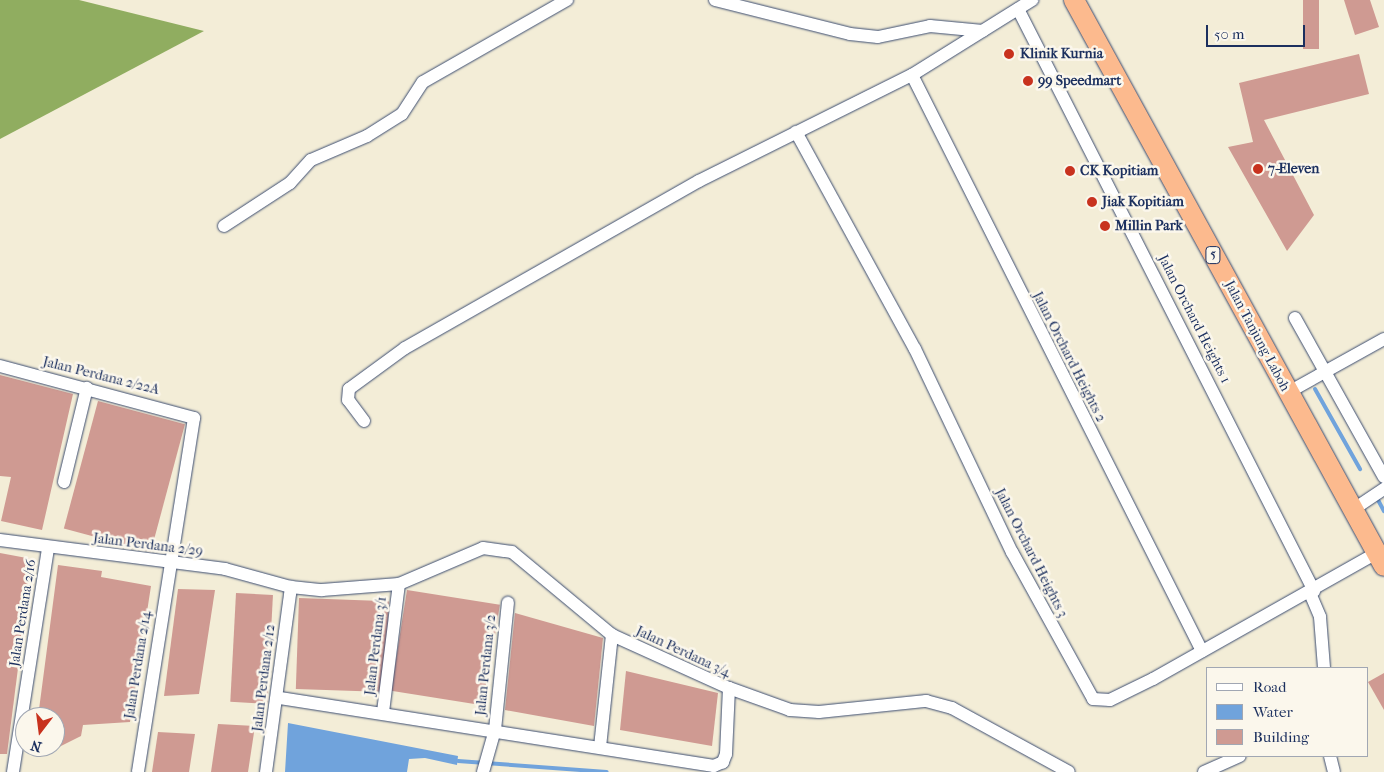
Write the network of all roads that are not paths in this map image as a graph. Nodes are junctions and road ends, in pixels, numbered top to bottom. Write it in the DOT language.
graph roads {
  1 [pos="567,0"];
  2 [pos="715,0"];
  3 [pos="1032,0"];
  4 [pos="1074,0"];
  5 [pos="1018,9"];
  6 [pos="983,31"];
  7 [pos="912,74"];
  8 [pos="796,132"];
  9 [pos="224,226"];
  10 [pos="1295,318"];
  11 [pos="1384,339"];
  12 [pos="0,366"];
  13 [pos="1326,374"];
  14 [pos="86,388"];
  15 [pos="1287,393"];
  16 [pos="194,418"];
  17 [pos="364,421"];
  18 [pos="1384,477"];
  19 [pos="64,482"];
  20 [pos="1371,497"];
  21 [pos="0,540"];
  22 [pos="48,548"];
  23 [pos="1381,559"];
  24 [pos="168,563"];
  25 [pos="399,584"];
  26 [pos="291,587"];
  27 [pos="1312,592"];
  28 [pos="508,603"];
  29 [pos="612,635"];
  30 [pos="1202,651"];
  31 [pos="1324,667"];
  32 [pos="729,688"];
  33 [pos="278,698"];
  34 [pos="383,712"];
  35 [pos="495,730"];
  36 [pos="600,748"];
  37 [pos="1238,757"];
  38 [pos="1330,757"];
  39 [pos="13,772"];
  40 [pos="138,772"];
  41 [pos="266,772"];
  42 [pos="483,772"];
  43 [pos="1069,772"];
  44 [pos="1204,772"];
  45 [pos="1334,772"];
  1 -- 9 [label="street"];
  2 -- 6 [label="street"];
  3 -- 5 [label="street"];
  4 -- 15 [label="highway, Jalan Tanjung Laboh / 5"];
  5 -- 6 [label="street"];
  5 -- 27 [label="street, Jalan Orchard Heights 1"];
  6 -- 7 [label="street"];
  7 -- 8 [label="street"];
  7 -- 30 [label="street, Jalan Orchard Heights 2"];
  8 -- 17 [label="street"];
  8 -- 30 [label="street, Jalan Orchard Heights 3"];
  10 -- 13 [label="street"];
  11 -- 13 [label="street"];
  12 -- 14 [label="street, Jalan Perdana 2/22A"];
  13 -- 15 [label="street"];
  13 -- 18 [label="street"];
  14 -- 16 [label="street, Jalan Perdana 2/22A"];
  14 -- 19 [label="street"];
  15 -- 20 [label="highway, Jalan Tanjung Laboh / 5"];
  16 -- 24 [label="street, Jalan Perdana 2/14"];
  20 -- 23 [label="highway, Jalan Tanjung Laboh / 5"];
  21 -- 22 [label="street, Jalan Perdana 2/29"];
  22 -- 24 [label="street, Jalan Perdana 2/29"];
  22 -- 39 [label="street, Jalan Perdana 2/16"];
  23 -- 27 [label="street, Jalan Orchard Heights 3"];
  24 -- 26 [label="street, Jalan Perdana 2/29"];
  24 -- 40 [label="street, Jalan Perdana 2/14"];
  25 -- 26 [label="street, Jalan Perdana 3/4"];
  25 -- 29 [label="street, Jalan Perdana 3/4"];
  25 -- 34 [label="street, Jalan Perdana 3/1"];
  26 -- 33 [label="street, Jalan Perdana 2/12"];
  27 -- 30 [label="street, Jalan Orchard Heights 3"];
  27 -- 31 [label="street, Jalan Orchard Heights 1"];
  28 -- 35 [label="street, Jalan Perdana 3/2"];
  29 -- 32 [label="street, Jalan Perdana 3/4"];
  29 -- 36 [label="street"];
  32 -- 36 [label="street, Jalan Perdana 3/4"];
  32 -- 43 [label="street"];
  33 -- 34 [label="street, Jalan Perdana 3/4"];
  33 -- 41 [label="street, Jalan Perdana 2/12"];
  34 -- 35 [label="street, Jalan Perdana 3/4"];
  35 -- 36 [label="street, Jalan Perdana 3/4"];
  35 -- 42 [label="street, Jalan Perdana 3/2"];
  37 -- 44 [label="street"];
  38 -- 45 [label="street"];
}
